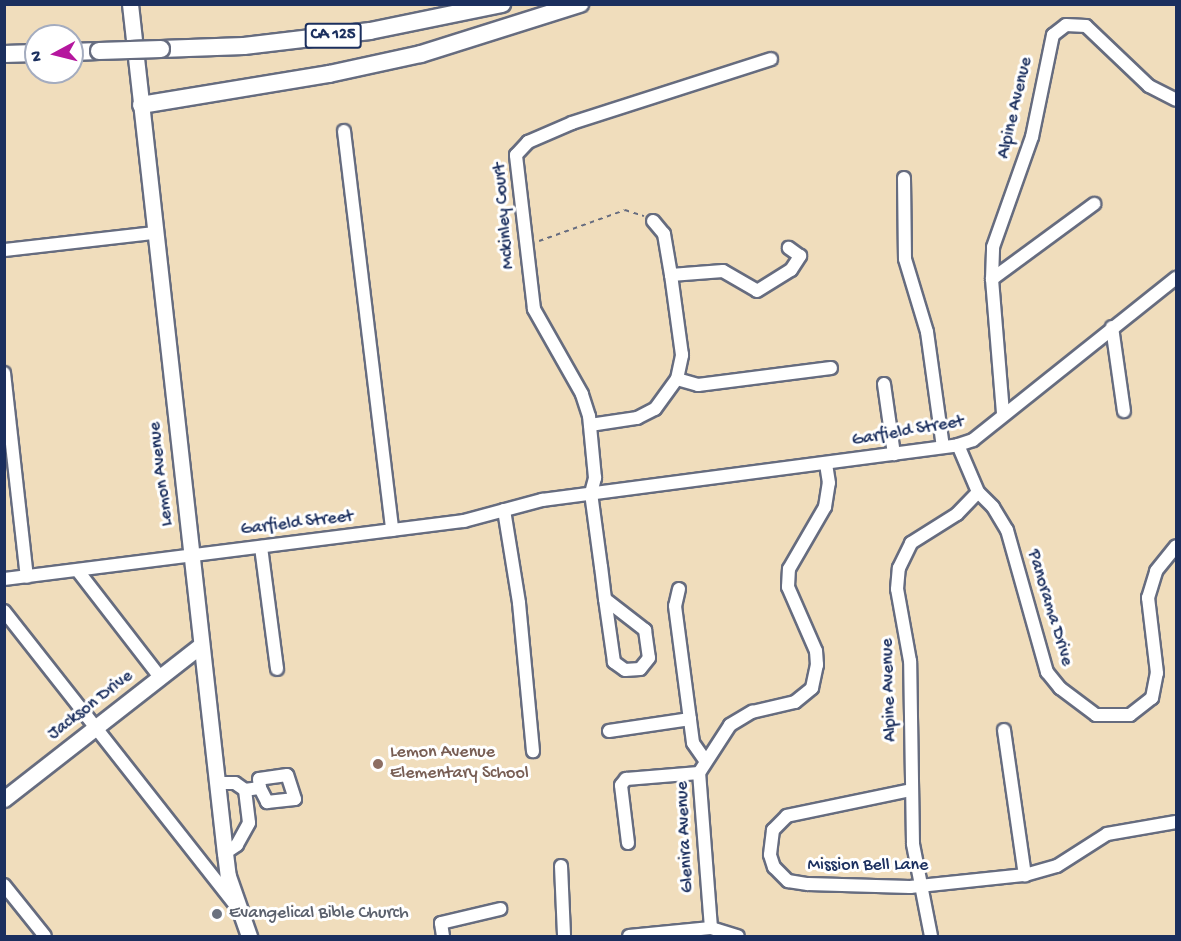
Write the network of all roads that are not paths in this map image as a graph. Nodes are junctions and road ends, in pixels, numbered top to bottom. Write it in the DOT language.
graph roads {
  1 [pos="130,4"];
  2 [pos="502,4"];
  3 [pos="580,4"];
  4 [pos="84,51"];
  5 [pos="24,53"];
  6 [pos="4,54"];
  7 [pos="771,59"];
  8 [pos="1176,100"];
  9 [pos="141,105"];
  10 [pos="344,130"];
  11 [pos="904,178"];
  12 [pos="1094,204"];
  13 [pos="653,221"];
  14 [pos="153,233"];
  15 [pos="789,248"];
  16 [pos="4,250"];
  17 [pos="670,275"];
  18 [pos="1176,278"];
  19 [pos="992,279"];
  20 [pos="1112,327"];
  21 [pos="831,368"];
  22 [pos="4,373"];
  23 [pos="677,379"];
  24 [pos="884,384"];
  25 [pos="1125,411"];
  26 [pos="1003,413"];
  27 [pos="590,425"];
  28 [pos="958,445"];
  29 [pos="943,447"];
  30 [pos="894,454"];
  31 [pos="826,464"];
  32 [pos="978,492"];
  33 [pos="591,493"];
  34 [pos="504,510"];
  35 [pos="392,530"];
  36 [pos="1176,546"];
  37 [pos="261,547"];
  38 [pos="191,556"];
  39 [pos="78,571"];
  40 [pos="27,577"];
  41 [pos="4,579"];
  42 [pos="679,590"];
  43 [pos="605,598"];
  44 [pos="4,611"];
  45 [pos="201,645"];
  46 [pos="277,669"];
  47 [pos="160,677"];
  48 [pos="690,719"];
  49 [pos="94,729"];
  50 [pos="1004,730"];
  51 [pos="609,731"];
  52 [pos="533,751"];
  53 [pos="705,760"];
  54 [pos="699,774"];
  55 [pos="218,783"];
  56 [pos="260,788"];
  57 [pos="245,790"];
  58 [pos="910,790"];
  59 [pos="4,799"];
  60 [pos="1176,822"];
  61 [pos="627,843"];
  62 [pos="225,853"];
  63 [pos="561,866"];
  64 [pos="1025,875"];
  65 [pos="4,885"];
  66 [pos="920,886"];
  67 [pos="500,909"];
  68 [pos="240,912"];
  69 [pos="711,928"];
  70 [pos="45,936"];
  71 [pos="249,936"];
  72 [pos="443,936"];
  73 [pos="564,936"];
  74 [pos="629,936"];
  75 [pos="738,936"];
  76 [pos="931,936"];
  1 -- 9 [label="main road, Lemon Avenue"];
  2 -- 4 [label="highway, CA 125, bridge"];
  3 -- 9 [label="highway"];
  5 -- 6 [label="highway"];
  7 -- 27 [label="street, Mckinley Court"];
  8 -- 19 [label="street, Alpine Avenue"];
  9 -- 14 [label="main road, Lemon Avenue"];
  10 -- 35 [label="street"];
  11 -- 29 [label="street"];
  12 -- 19 [label="street"];
  13 -- 17 [label="street"];
  14 -- 16 [label="street"];
  14 -- 38 [label="main road, Lemon Avenue"];
  15 -- 17 [label="street"];
  17 -- 23 [label="street"];
  18 -- 20 [label="street, Garfield Street"];
  19 -- 26 [label="street, Alpine Avenue"];
  20 -- 25 [label="street"];
  20 -- 26 [label="street, Garfield Street"];
  21 -- 23 [label="street"];
  22 -- 40 [label="street"];
  23 -- 27 [label="street"];
  24 -- 30 [label="street"];
  26 -- 28 [label="street, Garfield Street"];
  27 -- 33 [label="street, Mckinley Court"];
  28 -- 29 [label="street, Garfield Street"];
  28 -- 32 [label="street"];
  29 -- 30 [label="street, Garfield Street"];
  30 -- 31 [label="street, Garfield Street"];
  31 -- 33 [label="street, Garfield Street"];
  31 -- 53 [label="street, Glenira Avenue"];
  32 -- 36 [label="street, Panorama Drive"];
  32 -- 58 [label="street, Alpine Avenue"];
  33 -- 34 [label="street, Garfield Street"];
  33 -- 43 [label="street"];
  34 -- 35 [label="street, Garfield Street"];
  34 -- 52 [label="street"];
  35 -- 37 [label="street, Garfield Street"];
  37 -- 38 [label="street, Garfield Street"];
  37 -- 46 [label="street"];
  38 -- 39 [label="street, Garfield Street"];
  38 -- 45 [label="main road, Lemon Avenue"];
  39 -- 40 [label="street, Garfield Street"];
  39 -- 47 [label="street"];
  40 -- 41 [label="street, Garfield Street"];
  42 -- 48 [label="street"];
  43 -- 43 [label="street"];
  44 -- 49 [label="street"];
  45 -- 47 [label="main road, Jackson Drive"];
  45 -- 55 [label="main road, Lemon Avenue"];
  47 -- 49 [label="main road, Jackson Drive"];
  48 -- 51 [label="street"];
  48 -- 53 [label="street"];
  49 -- 59 [label="main road, Jackson Drive"];
  49 -- 68 [label="street"];
  50 -- 64 [label="street"];
  53 -- 54 [label="street, Glenira Avenue"];
  54 -- 61 [label="street"];
  54 -- 69 [label="street, Glenira Avenue"];
  55 -- 57 [label="street"];
  55 -- 62 [label="main road, Lemon Avenue"];
  56 -- 57 [label="street"];
  57 -- 62 [label="street"];
  58 -- 66 [label="street, Alpine Avenue"];
  58 -- 66 [label="street, Mission Bell Lane"];
  60 -- 64 [label="street, Mission Bell Lane"];
  62 -- 68 [label="main road, Lemon Avenue"];
  63 -- 73 [label="street"];
  64 -- 66 [label="street, Mission Bell Lane"];
  65 -- 70 [label="street"];
  66 -- 76 [label="street, Alpine Avenue"];
  67 -- 72 [label="street"];
  68 -- 71 [label="main road, Lemon Avenue"];
  69 -- 74 [label="street"];
  69 -- 75 [label="street"];
}
